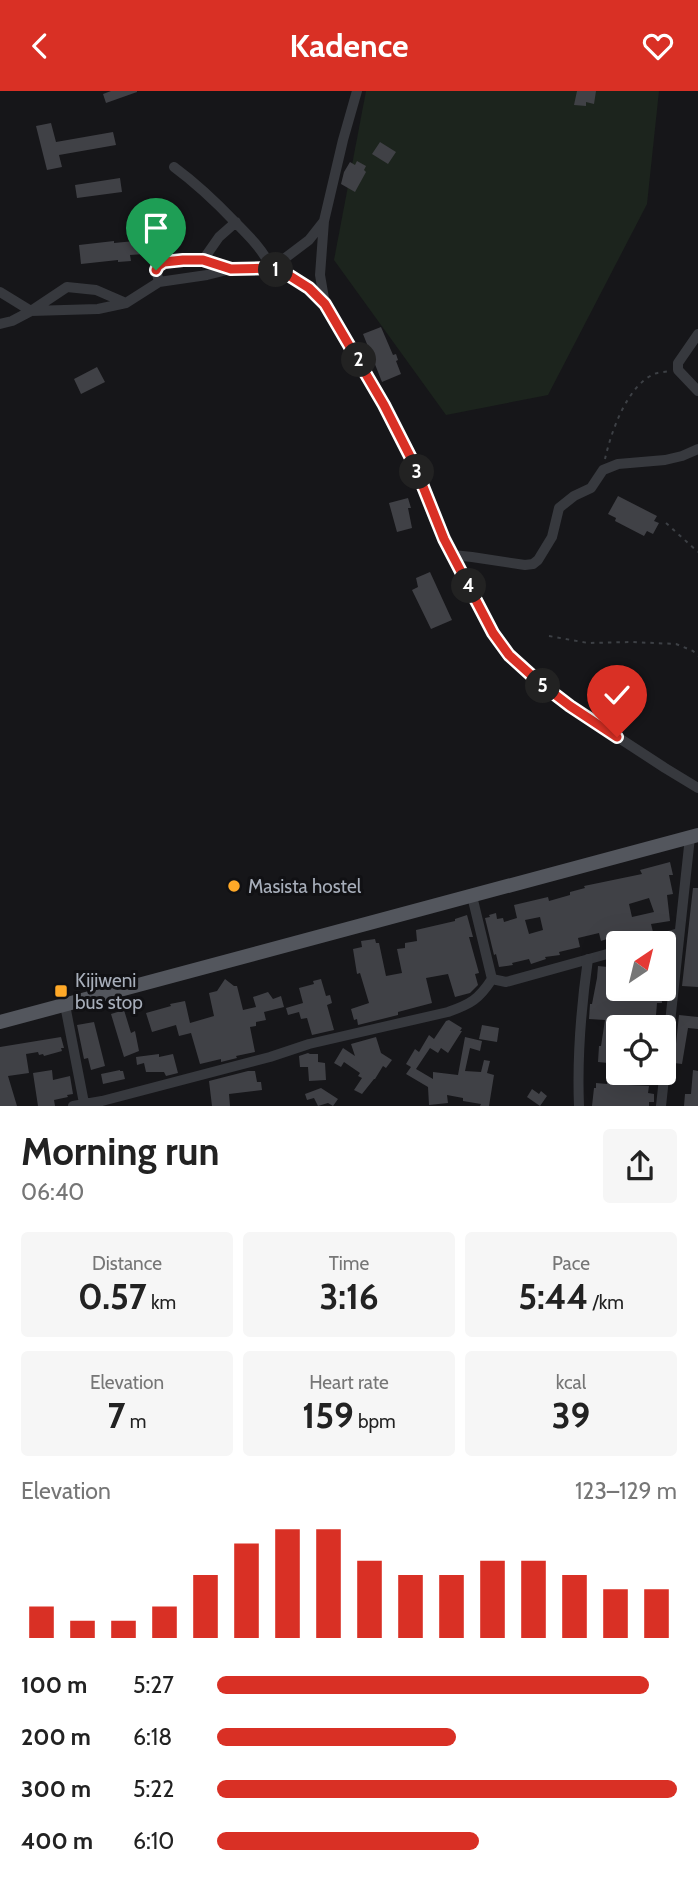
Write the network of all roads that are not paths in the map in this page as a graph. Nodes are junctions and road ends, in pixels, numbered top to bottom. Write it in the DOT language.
graph roads {
  1 [pos="357,91"];
  2 [pos="174,167"];
  3 [pos="324,221"];
  4 [pos="236,222"];
  5 [pos="203,260"];
  6 [pos="272,268"];
  7 [pos="231,269"];
  8 [pos="159,282"];
  9 [pos="0,292"];
  10 [pos="126,303"];
  11 [pos="325,304"];
  12 [pos="31,311"];
  13 [pos="0,324"];
  14 [pos="698,334"];
  15 [pos="698,391"];
  16 [pos="698,449"];
  17 [pos="453,555"];
  18 [pos="698,788"];
  19 [pos="694,836"];
  20 [pos="472,896"];
  21 [pos="679,933"];
  22 [pos="676,934"];
  23 [pos="606,954"];
  24 [pos="588,959"];
  25 [pos="492,979"];
  26 [pos="65,1005"];
  27 [pos="0,1022"];
  28 [pos="79,1105"];
  29 [pos="579,1106"];
  30 [pos="661,1106"];
  1 -- 3 [label="street"];
  2 -- 4 [label="street"];
  3 -- 6 [label="street"];
  3 -- 11 [label="street"];
  4 -- 5 [label="street"];
  4 -- 6 [label="street"];
  5 -- 7 [label="street"];
  5 -- 8 [label="street"];
  6 -- 7 [label="street"];
  6 -- 11 [label="street"];
  7 -- 8 [label="street"];
  8 -- 10 [label="street"];
  9 -- 12 [label="street"];
  10 -- 12 [label="street"];
  10 -- 12 [label="street"];
  11 -- 17 [label="street"];
  12 -- 13 [label="street"];
  14 -- 15 [label="street"];
  16 -- 17 [label="street"];
  17 -- 18 [label="street"];
  19 -- 20 [label="main road"];
  19 -- 21 [label="street"];
  20 -- 25 [label="street"];
  20 -- 26 [label="main road"];
  21 -- 22 [label="street"];
  21 -- 30 [label="street"];
  23 -- 24 [label="street"];
  24 -- 25 [label="street"];
  24 -- 29 [label="street"];
  25 -- 28 [label="street"];
  26 -- 27 [label="main road"];
  26 -- 28 [label="street"];
}
